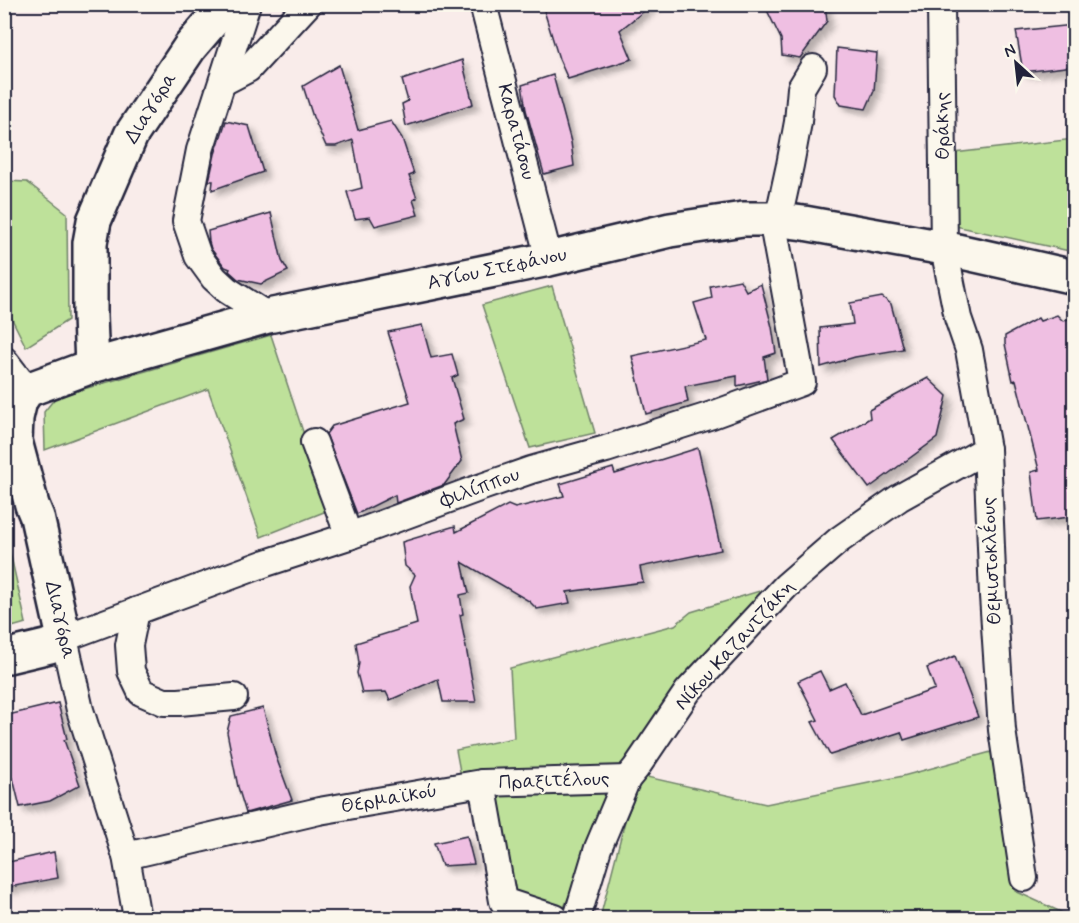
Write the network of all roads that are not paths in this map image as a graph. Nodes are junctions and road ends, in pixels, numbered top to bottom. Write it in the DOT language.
graph roads {
  1 [pos="227,4"];
  2 [pos="247,4"];
  3 [pos="308,4"];
  4 [pos="483,4"];
  5 [pos="941,4"];
  6 [pos="813,68"];
  7 [pos="223,82"];
  8 [pos="775,219"];
  9 [pos="944,248"];
  10 [pos="549,259"];
  11 [pos="1074,277"];
  12 [pos="268,316"];
  13 [pos="4,360"];
  14 [pos="92,366"];
  15 [pos="27,390"];
  16 [pos="314,442"];
  17 [pos="987,449"];
  18 [pos="349,536"];
  19 [pos="136,611"];
  20 [pos="64,638"];
  21 [pos="4,657"];
  22 [pos="234,698"];
  23 [pos="627,779"];
  24 [pos="482,783"];
  25 [pos="126,856"];
  26 [pos="1024,878"];
  27 [pos="137,918"];
  28 [pos="555,918"];
  29 [pos="577,918"];
  1 -- 14 [label="street, Διαγόρα"];
  2 -- 7 [label="street"];
  3 -- 7 [label="street"];
  4 -- 10 [label="street, Καρατάσου"];
  5 -- 9 [label="street, Θράκης"];
  6 -- 8 [label="street"];
  7 -- 12 [label="street"];
  8 -- 9 [label="street, Αγίου Στεφάνου"];
  8 -- 10 [label="street, Αγίου Στεφάνου"];
  8 -- 18 [label="street, Φιλίππου"];
  9 -- 11 [label="street, Αγίου Στεφάνου"];
  9 -- 17 [label="street, Θεμιστοκλέους"];
  10 -- 12 [label="street, Αγίου Στεφάνου"];
  12 -- 14 [label="street"];
  13 -- 15 [label="street"];
  14 -- 15 [label="street"];
  15 -- 20 [label="street, Διαγόρα"];
  16 -- 18 [label="street"];
  17 -- 23 [label="street, Νίκου Καζαντζάκη"];
  17 -- 26 [label="street, Θεμιστοκλέους"];
  18 -- 19 [label="street, Φιλίππου"];
  19 -- 20 [label="street, Φιλίππου"];
  19 -- 22 [label="street"];
  20 -- 21 [label="street, Φιλίππου"];
  20 -- 25 [label="street, Διαγόρα"];
  23 -- 24 [label="street, Πραξιτέλους"];
  23 -- 29 [label="street, Νίκου Καζαντζάκη"];
  24 -- 25 [label="street, Θερμαϊκού"];
  24 -- 28 [label="street"];
  25 -- 27 [label="street, Διαγόρα"];
}
